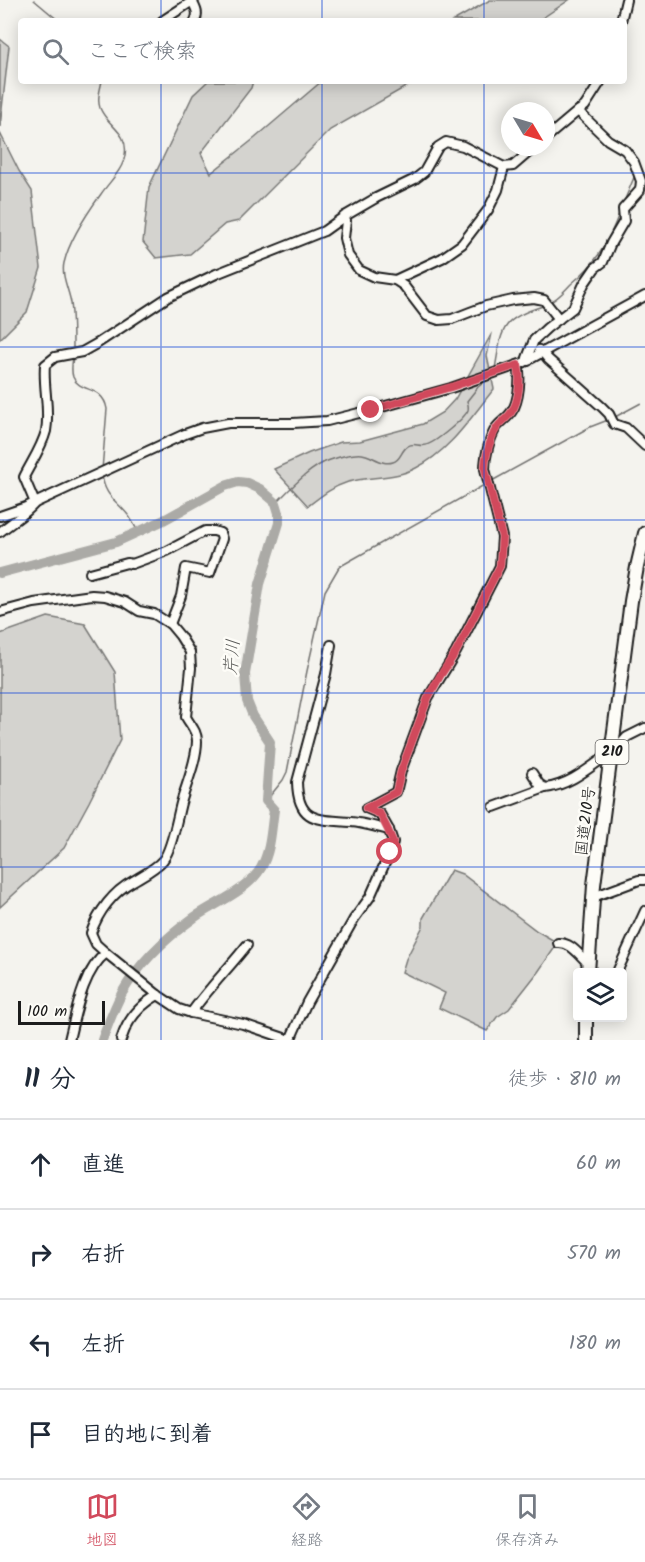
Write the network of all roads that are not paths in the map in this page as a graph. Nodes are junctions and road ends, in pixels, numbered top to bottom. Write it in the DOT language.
graph roads {
  1 [pos="626,0"];
  2 [pos="193,1"];
  3 [pos="167,18"];
  4 [pos="196,18"];
  5 [pos="622,18"];
  6 [pos="599,84"];
  7 [pos="578,111"];
  8 [pos="555,130"];
  9 [pos="525,156"];
  10 [pos="504,167"];
  11 [pos="642,191"];
  12 [pos="345,216"];
  13 [pos="395,280"];
  14 [pos="645,296"];
  15 [pos="558,319"];
  16 [pos="532,344"];
  17 [pos="543,352"];
  18 [pos="528,361"];
  19 [pos="515,367"];
  20 [pos="645,446"];
  21 [pos="35,502"];
  22 [pos="0,516"];
  23 [pos="0,532"];
  24 [pos="645,533"];
  25 [pos="90,573"];
  26 [pos="0,612"];
  27 [pos="170,624"];
  28 [pos="331,645"];
  29 [pos="645,728"];
  30 [pos="612,754"];
  31 [pos="532,773"];
  32 [pos="545,788"];
  33 [pos="494,807"];
  34 [pos="388,830"];
  35 [pos="645,880"];
  36 [pos="593,897"];
  37 [pos="645,911"];
  38 [pos="558,943"];
  39 [pos="247,945"];
  40 [pos="106,953"];
  41 [pos="588,968"];
  42 [pos="619,968"];
  43 [pos="156,993"];
  44 [pos="191,1013"];
  45 [pos="586,1022"];
  46 [pos="69,1040"];
  47 [pos="121,1040"];
  48 [pos="586,1040"];
  1 -- 5 [label="street"];
  2 -- 3 [label="street"];
  2 -- 4 [label="street"];
  6 -- 7 [label="street"];
  7 -- 8 [label="street"];
  7 -- 11 [label="street"];
  9 -- 10 [label="street"];
  10 -- 12 [label="street"];
  10 -- 13 [label="street"];
  11 -- 15 [label="street"];
  12 -- 13 [label="street"];
  12 -- 21 [label="street"];
  13 -- 15 [label="street"];
  14 -- 17 [label="street"];
  15 -- 16 [label="street"];
  16 -- 17 [label="street"];
  16 -- 18 [label="street"];
  17 -- 18 [label="street"];
  17 -- 20 [label="street"];
  18 -- 19 [label="street"];
  19 -- 21 [label="street"];
  19 -- 34 [label="street"];
  21 -- 22 [label="street"];
  21 -- 23 [label="street"];
  24 -- 30 [label="highway, 国道210号 / 210"];
  25 -- 27 [label="street"];
  26 -- 27 [label="street"];
  27 -- 40 [label="street"];
  28 -- 34 [label="street"];
  29 -- 30 [label="street"];
  30 -- 32 [label="street"];
  30 -- 36 [label="highway, 国道210号 / 210"];
  31 -- 32 [label="street"];
  32 -- 33 [label="street"];
  34 -- 44 [label="street"];
  35 -- 36 [label="street"];
  36 -- 41 [label="highway, 国道210号 / 210"];
  37 -- 42 [label="street"];
  38 -- 41 [label="street"];
  39 -- 44 [label="street"];
  40 -- 43 [label="street"];
  40 -- 46 [label="street"];
  43 -- 44 [label="street"];
  43 -- 47 [label="street"];
  45 -- 48 [label="highway"];
}
